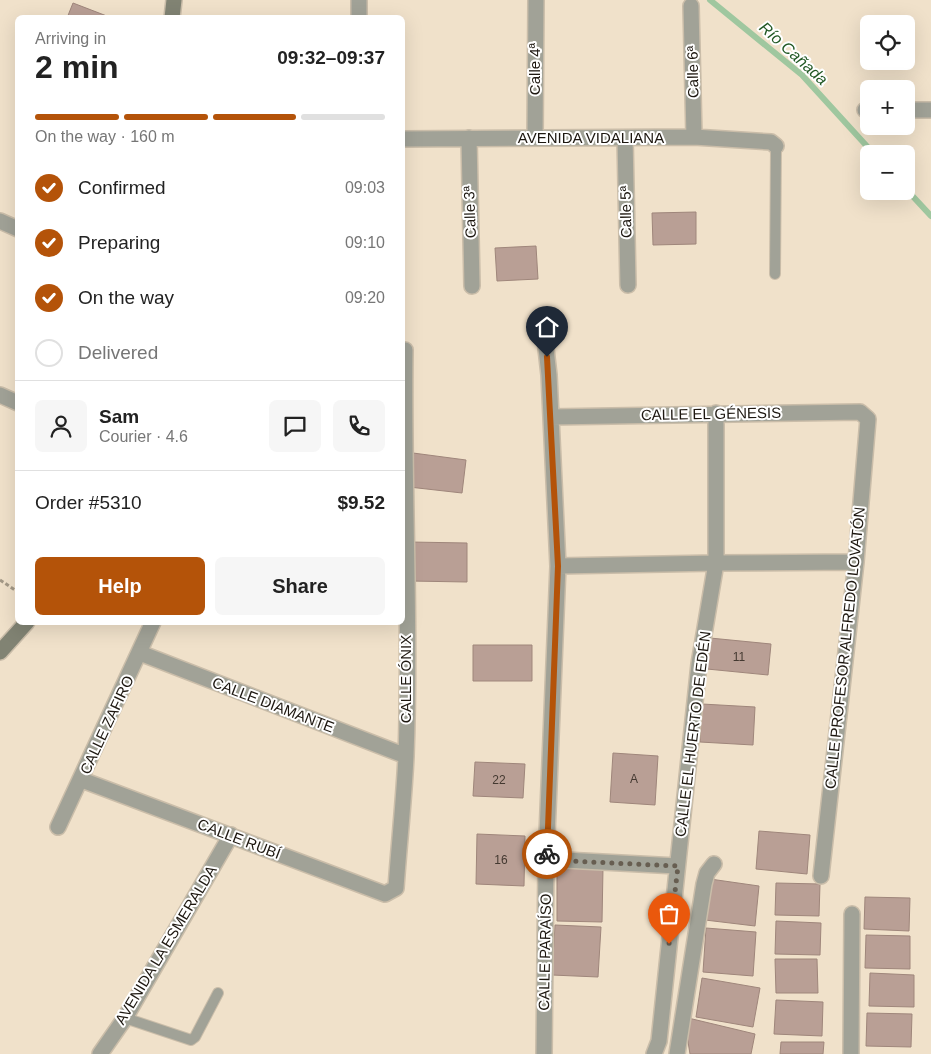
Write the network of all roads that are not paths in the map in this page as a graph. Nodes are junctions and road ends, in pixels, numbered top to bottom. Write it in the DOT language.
graph roads {
  1 [pos="174,0"];
  2 [pos="359,0"];
  3 [pos="536,0"];
  4 [pos="691,6"];
  5 [pos="172,15"];
  6 [pos="359,15"];
  7 [pos="915,110"];
  8 [pos="931,110"];
  9 [pos="694,137"];
  10 [pos="468,138"];
  11 [pos="535,138"];
  12 [pos="625,138"];
  13 [pos="405,139"];
  14 [pos="776,146"];
  15 [pos="0,221"];
  16 [pos="15,228"];
  17 [pos="775,274"];
  18 [pos="472,286"];
  19 [pos="628,286"];
  20 [pos="545,340"];
  21 [pos="0,395"];
  22 [pos="15,402"];
  23 [pos="716,413"];
  24 [pos="551,417"];
  25 [pos="868,419"];
  26 [pos="716,562"];
  27 [pos="856,562"];
  28 [pos="558,566"];
  29 [pos="405,599"];
  30 [pos="23,625"];
  31 [pos="151,625"];
  32 [pos="0,652"];
  33 [pos="140,653"];
  34 [pos="406,756"];
  35 [pos="82,780"];
  36 [pos="58,827"];
  37 [pos="231,836"];
  38 [pos="546,860"];
  39 [pos="714,864"];
  40 [pos="678,866"];
  41 [pos="821,876"];
  42 [pos="396,888"];
  43 [pos="852,914"];
  44 [pos="218,994"];
  45 [pos="125,1018"];
  46 [pos="100,1054"];
  47 [pos="544,1054"];
  48 [pos="654,1054"];
  49 [pos="677,1054"];
  50 [pos="851,1054"];
  1 -- 5 [label="main road"];
  2 -- 6 [label="street"];
  3 -- 11 [label="street, Calle 4ª"];
  4 -- 9 [label="street, Calle 6ª"];
  7 -- 8 [label="street"];
  9 -- 12 [label="street, AVENIDA VIDALIANA"];
  9 -- 14 [label="street, AVENIDA VIDALIANA"];
  10 -- 11 [label="street, AVENIDA VIDALIANA"];
  10 -- 13 [label="street, AVENIDA VIDALIANA"];
  10 -- 18 [label="street, Calle 3ª"];
  11 -- 12 [label="street, AVENIDA VIDALIANA"];
  12 -- 19 [label="street, Calle 5ª"];
  14 -- 17 [label="lane"];
  15 -- 16 [label="street"];
  20 -- 24 [label="street, CALLE PARAÍSO"];
  21 -- 22 [label="street"];
  23 -- 24 [label="street, CALLE EL GÉNESIS"];
  23 -- 25 [label="street, CALLE EL GÉNESIS"];
  23 -- 26 [label="street, CALLE EL HUERTO DE EDÉN"];
  24 -- 28 [label="street, CALLE PARAÍSO"];
  25 -- 27 [label="street, CALLE PROFESOR ALFREDO LOVATÓN"];
  26 -- 27 [label="street"];
  26 -- 28 [label="street"];
  26 -- 40 [label="street, CALLE EL HUERTO DE EDÉN"];
  27 -- 41 [label="street, CALLE PROFESOR ALFREDO LOVATÓN"];
  28 -- 38 [label="street, CALLE PARAÍSO"];
  29 -- 34 [label="street, CALLE ÓNIX"];
  30 -- 32 [label="main road"];
  31 -- 33 [label="street, CALLE ZAFIRO"];
  33 -- 34 [label="street, CALLE DIAMANTE"];
  33 -- 35 [label="street, CALLE ZAFIRO"];
  34 -- 42 [label="street, CALLE ÓNIX"];
  35 -- 36 [label="street, CALLE ZAFIRO"];
  35 -- 37 [label="street, CALLE RUBÍ"];
  37 -- 42 [label="street, CALLE RUBÍ"];
  37 -- 45 [label="street, AVENIDA LA ESMERALDA"];
  38 -- 40 [label="street"];
  38 -- 47 [label="street, CALLE PARAÍSO"];
  39 -- 49 [label="street"];
  40 -- 48 [label="street, CALLE EL HUERTO DE EDÉN"];
  43 -- 50 [label="street"];
  44 -- 45 [label="lane"];
  45 -- 46 [label="street, AVENIDA LA ESMERALDA"];
}
